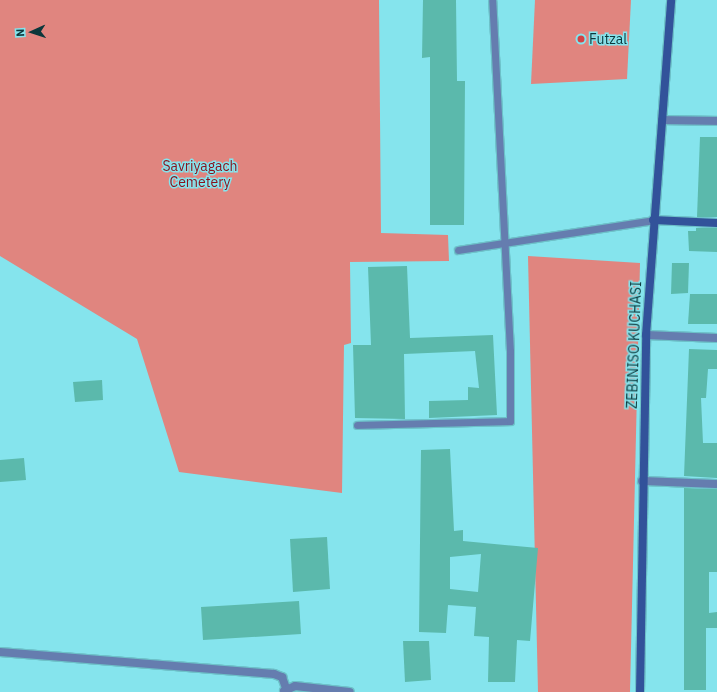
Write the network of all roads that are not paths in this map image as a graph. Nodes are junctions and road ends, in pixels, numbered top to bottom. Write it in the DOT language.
graph roads {
  1 [pos="492,0"];
  2 [pos="671,0"];
  3 [pos="662,120"];
  4 [pos="717,121"];
  5 [pos="653,220"];
  6 [pos="717,223"];
  7 [pos="505,244"];
  8 [pos="458,250"];
  9 [pos="646,335"];
  10 [pos="717,338"];
  11 [pos="357,424"];
  12 [pos="642,481"];
  13 [pos="717,484"];
  14 [pos="0,652"];
  15 [pos="285,690"];
  16 [pos="350,692"];
  17 [pos="640,692"];
  1 -- 7 [label="lane"];
  2 -- 3 [label="street, ZEBINISO KUCHASI"];
  3 -- 4 [label="street"];
  3 -- 5 [label="street, ZEBINISO KUCHASI"];
  5 -- 6 [label="street"];
  5 -- 7 [label="lane"];
  5 -- 9 [label="street, ZEBINISO KUCHASI"];
  7 -- 8 [label="lane"];
  7 -- 11 [label="lane"];
  9 -- 10 [label="street"];
  9 -- 12 [label="street, ZEBINISO KUCHASI"];
  12 -- 13 [label="street"];
  12 -- 17 [label="street, ZEBINISO KUCHASI"];
  14 -- 15 [label="street"];
  15 -- 16 [label="street"];
}
